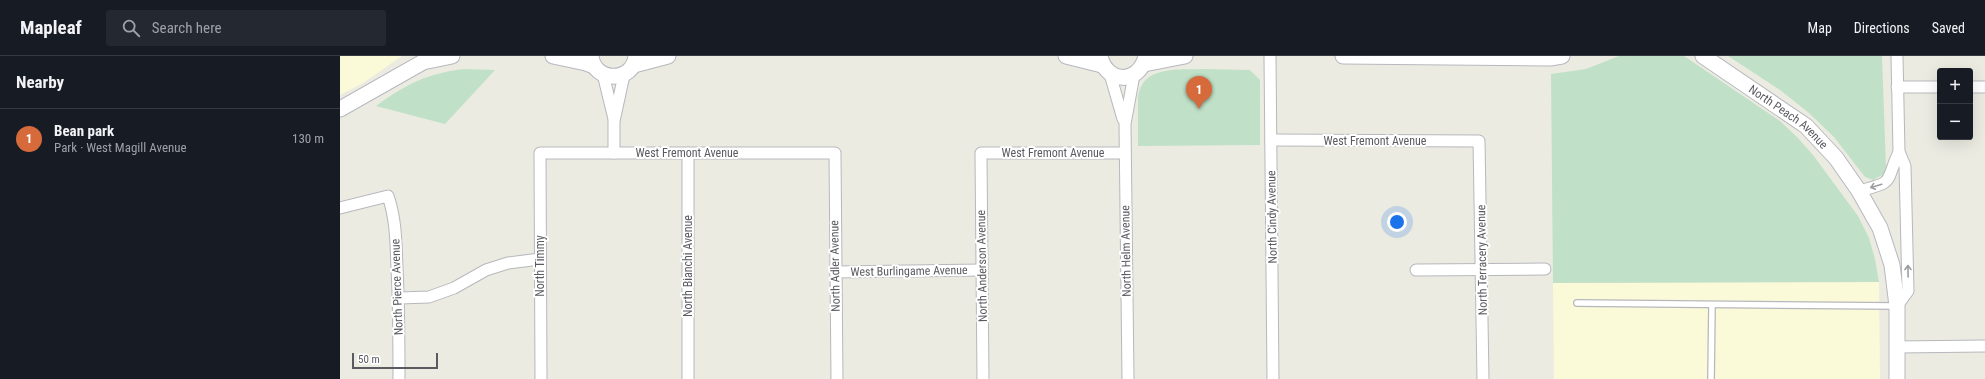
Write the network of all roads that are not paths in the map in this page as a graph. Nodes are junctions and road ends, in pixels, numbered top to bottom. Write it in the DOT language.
graph roads {
  1 [pos="452,56"];
  2 [pos="553,56"];
  3 [pos="668,56"];
  4 [pos="1066,56"];
  5 [pos="1185,56"];
  6 [pos="1270,56"];
  7 [pos="1343,56"];
  8 [pos="1562,56"];
  9 [pos="1703,56"];
  10 [pos="1897,56"];
  11 [pos="596,65"];
  12 [pos="631,65"];
  13 [pos="1104,65"];
  14 [pos="1141,65"];
  15 [pos="1898,87"];
  16 [pos="1937,87"];
  17 [pos="1973,87"];
  18 [pos="1985,87"];
  19 [pos="340,109"];
  20 [pos="614,121"];
  21 [pos="1124,124"];
  22 [pos="1271,140"];
  23 [pos="1479,141"];
  24 [pos="1899,152"];
  25 [pos="540,154"];
  26 [pos="614,154"];
  27 [pos="688,154"];
  28 [pos="835,154"];
  29 [pos="981,154"];
  30 [pos="1125,154"];
  31 [pos="1859,191"];
  32 [pos="340,208"];
  33 [pos="540,259"];
  34 [pos="1545,269"];
  35 [pos="982,270"];
  36 [pos="1416,270"];
  37 [pos="1482,270"];
  38 [pos="835,272"];
  39 [pos="399,298"];
  40 [pos="1577,303"];
  41 [pos="1712,305"];
  42 [pos="1896,306"];
  43 [pos="1985,346"];
  44 [pos="1897,347"];
  45 [pos="399,379"];
  46 [pos="541,379"];
  47 [pos="688,379"];
  48 [pos="837,379"];
  49 [pos="983,379"];
  50 [pos="1128,379"];
  51 [pos="1273,379"];
  52 [pos="1484,379"];
  53 [pos="1711,379"];
  54 [pos="1897,379"];
  1 -- 19 [label="street"];
  2 -- 11 [label="street"];
  3 -- 12 [label="street"];
  4 -- 13 [label="street"];
  5 -- 14 [label="street"];
  6 -- 22 [label="street, North Cindy Avenue"];
  7 -- 8 [label="street"];
  9 -- 31 [label="street, North Peach Avenue"];
  10 -- 15 [label="street"];
  11 -- 12 [label="street"];
  11 -- 20 [label="street"];
  12 -- 20 [label="street"];
  13 -- 14 [label="street"];
  13 -- 21 [label="street, North Helm Avenue"];
  14 -- 21 [label="street, North Helm Avenue"];
  15 -- 16 [label="street"];
  15 -- 24 [label="street"];
  17 -- 18 [label="street"];
  20 -- 26 [label="street"];
  21 -- 30 [label="street, North Helm Avenue"];
  22 -- 23 [label="street, West Fremont Avenue"];
  22 -- 51 [label="street, North Cindy Avenue"];
  23 -- 37 [label="street, North Terracery Avenue"];
  24 -- 31 [label="street, one-way"];
  42 -- 24 [label="street, one-way"];
  25 -- 26 [label="street, West Fremont Avenue"];
  25 -- 33 [label="street, North Timmy"];
  26 -- 27 [label="street, West Fremont Avenue"];
  27 -- 28 [label="street, West Fremont Avenue"];
  27 -- 47 [label="street, North Bianchi Avenue"];
  28 -- 38 [label="street, North Adler Avenue"];
  29 -- 30 [label="street, West Fremont Avenue"];
  29 -- 35 [label="street, North Anderson Avenue"];
  30 -- 50 [label="street, North Helm Avenue"];
  31 -- 42 [label="street, North Peach Avenue"];
  32 -- 39 [label="street, North Pierce Avenue"];
  33 -- 39 [label="street"];
  33 -- 46 [label="street, North Timmy"];
  34 -- 37 [label="street"];
  35 -- 38 [label="street, West Burlingame Avenue"];
  35 -- 49 [label="street, North Anderson Avenue"];
  36 -- 37 [label="street"];
  37 -- 52 [label="street, North Terracery Avenue"];
  38 -- 48 [label="street, North Adler Avenue"];
  39 -- 45 [label="street, North Pierce Avenue"];
  40 -- 41 [label="lane"];
  41 -- 42 [label="lane"];
  41 -- 53 [label="lane"];
  42 -- 44 [label="street, North Peach Avenue"];
  43 -- 44 [label="street"];
  44 -- 54 [label="street, North Peach Avenue"];
}
